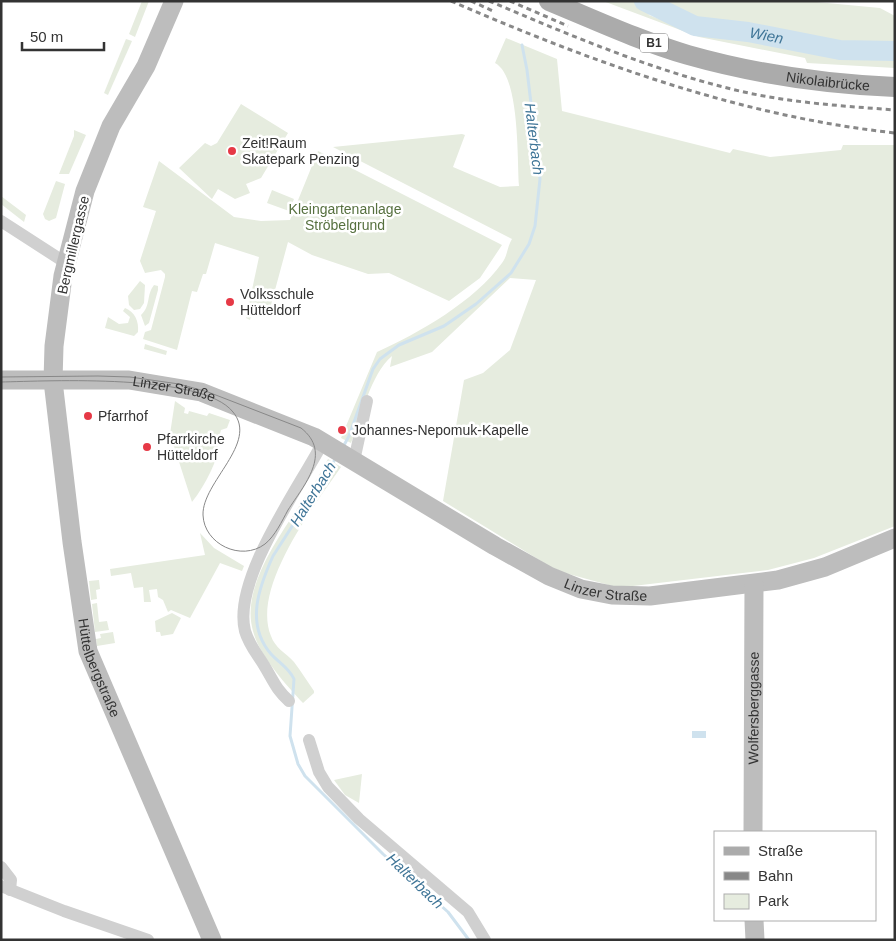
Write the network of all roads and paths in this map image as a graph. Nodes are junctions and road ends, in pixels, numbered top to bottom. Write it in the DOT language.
graph roads {
  1 [pos="160,1"];
  2 [pos="174,1"];
  3 [pos="549,1"];
  4 [pos="895,87"];
  5 [pos="115,118"];
  6 [pos="1,221"];
  7 [pos="66,263"];
  8 [pos="53,378"];
  9 [pos="1,380"];
  10 [pos="368,401"];
  11 [pos="339,452"];
  12 [pos="895,538"];
  13 [pos="754,584"];
  14 [pos="289,701"];
  15 [pos="309,740"];
  16 [pos="753,831"];
  17 [pos="1,867"];
  18 [pos="6,888"];
  19 [pos="754,921"];
  20 [pos="148,940"];
  21 [pos="212,940"];
  22 [pos="485,940"];
  23 [pos="755,940"];
  1 -- 5 [label="main road, Bergmillergasse"];
  2 -- 5 [label="main road, Bergmillergasse"];
  3 -- 4 [label="main road, Nikolaibrücke / B1"];
  5 -- 7 [label="main road, Bergmillergasse"];
  6 -- 7 [label="street"];
  7 -- 8 [label="main road, Bergmillergasse"];
  8 -- 9 [label="main road, Linzer Straße"];
  8 -- 11 [label="main road, Linzer Straße"];
  8 -- 21 [label="main road, Hüttelbergstraße"];
  10 -- 11 [label="street"];
  11 -- 13 [label="main road, Linzer Straße"];
  11 -- 14 [label="street"];
  12 -- 13 [label="main road, Linzer Straße"];
  13 -- 16 [label="main road, Wolfersberggasse"];
  15 -- 22 [label="street"];
  17 -- 18 [label="street"];
  18 -- 20 [label="street"];
  19 -- 23 [label="main road"];
}
